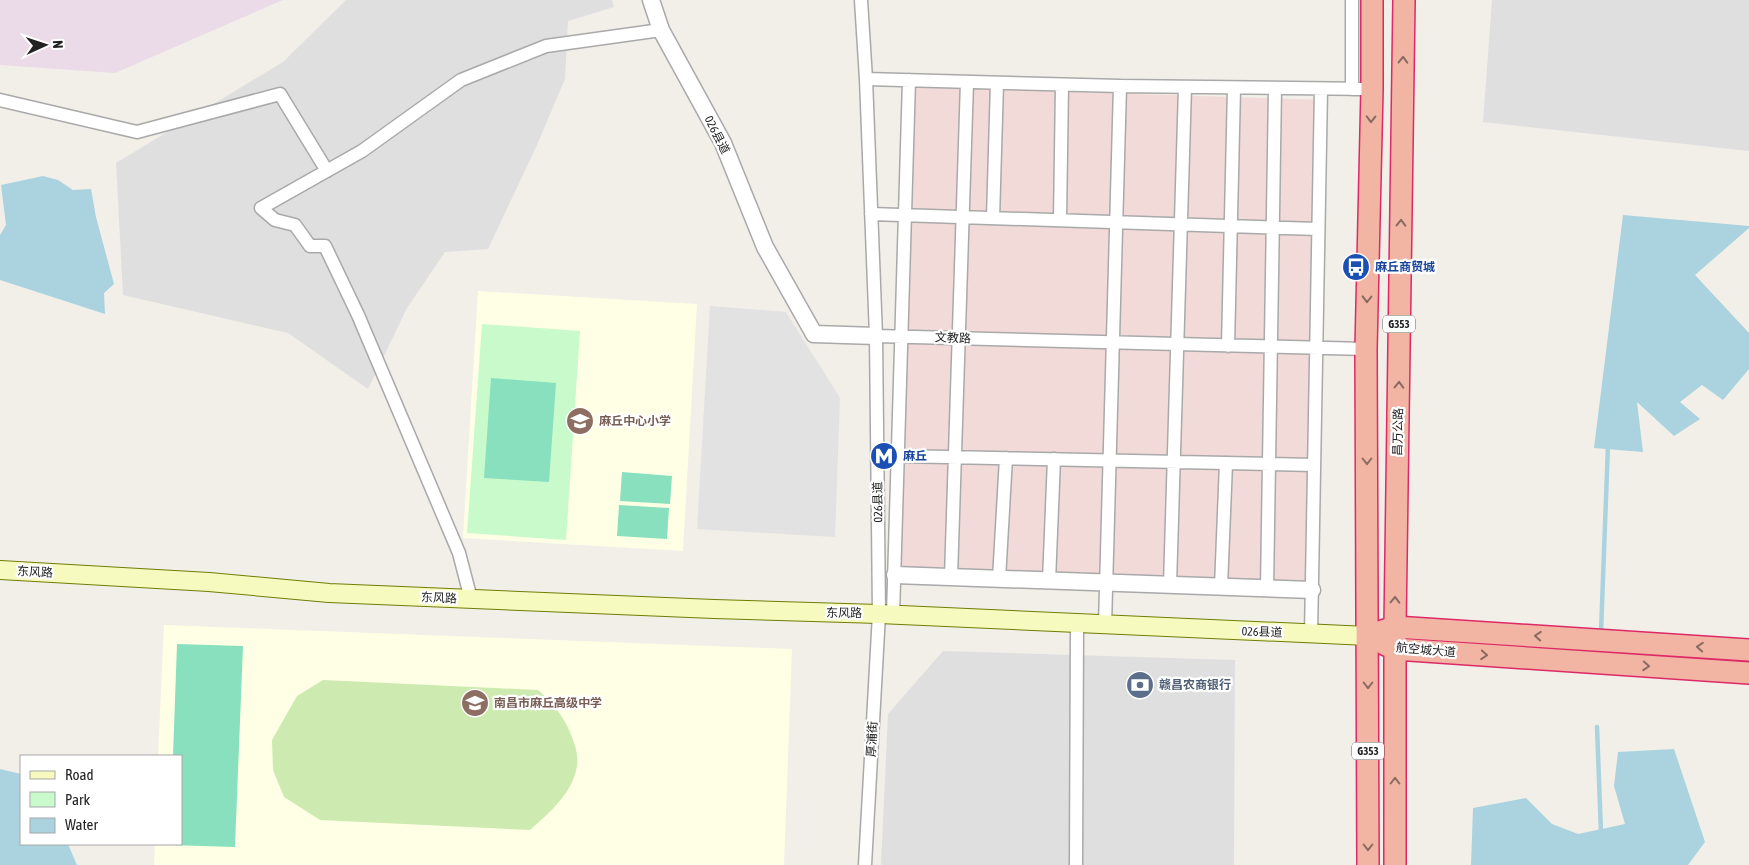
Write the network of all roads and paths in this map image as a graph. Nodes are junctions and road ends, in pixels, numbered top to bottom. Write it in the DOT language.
graph roads {
  1 [pos="651,0"];
  2 [pos="860,0"];
  3 [pos="1352,0"];
  4 [pos="1372,0"];
  5 [pos="1404,0"];
  6 [pos="661,30"];
  7 [pos="866,79"];
  8 [pos="909,80"];
  9 [pos="967,82"];
  10 [pos="997,83"];
  11 [pos="1062,85"];
  12 [pos="1120,86"];
  13 [pos="1185,87"];
  14 [pos="1234,88"];
  15 [pos="1275,88"];
  16 [pos="1321,89"];
  17 [pos="1362,89"];
  18 [pos="0,100"];
  19 [pos="327,171"];
  20 [pos="871,214"];
  21 [pos="906,215"];
  22 [pos="963,217"];
  23 [pos="993,218"];
  24 [pos="1060,220"];
  25 [pos="1117,222"];
  26 [pos="1181,224"];
  27 [pos="1231,226"];
  28 [pos="1273,227"];
  29 [pos="1318,229"];
  30 [pos="876,336"];
  31 [pos="903,337"];
  32 [pos="959,338"];
  33 [pos="1114,343"];
  34 [pos="1177,345"];
  35 [pos="1228,346"];
  36 [pos="1271,347"];
  37 [pos="1316,348"];
  38 [pos="1366,349"];
  39 [pos="899,456"];
  40 [pos="955,457"];
  41 [pos="1006,458"];
  42 [pos="1054,459"];
  43 [pos="1110,460"];
  44 [pos="1174,462"];
  45 [pos="1226,463"];
  46 [pos="1269,464"];
  47 [pos="1314,465"];
  48 [pos="0,570"];
  49 [pos="895,575"];
  50 [pos="951,577"];
  51 [pos="999,579"];
  52 [pos="1050,581"];
  53 [pos="1106,583"];
  54 [pos="1170,585"];
  55 [pos="1221,587"];
  56 [pos="1267,588"];
  57 [pos="1312,590"];
  58 [pos="472,599"];
  59 [pos="886,614"];
  60 [pos="1077,624"];
  61 [pos="1105,625"];
  62 [pos="1395,627"];
  63 [pos="1311,634"];
  64 [pos="1368,636"];
  65 [pos="1395,649"];
  66 [pos="1749,650"];
  67 [pos="1749,673"];
  68 [pos="865,865"];
  69 [pos="1076,865"];
  70 [pos="1368,865"];
  71 [pos="1395,865"];
  1 -- 6 [label="street, 026县道"];
  2 -- 7 [label="street"];
  3 -- 17 [label="street"];
  4 -- 17 [label="highway, G353"];
  62 -- 5 [label="highway, 昌万公路 / G353, one-way"];
  6 -- 19 [label="street"];
  6 -- 30 [label="street, 026县道"];
  7 -- 8 [label="street"];
  7 -- 20 [label="street"];
  8 -- 9 [label="street"];
  8 -- 21 [label="street"];
  9 -- 10 [label="street"];
  9 -- 22 [label="street"];
  10 -- 11 [label="street"];
  10 -- 23 [label="street"];
  11 -- 12 [label="street"];
  11 -- 24 [label="street"];
  12 -- 13 [label="street"];
  12 -- 25 [label="street"];
  13 -- 14 [label="street"];
  13 -- 26 [label="street"];
  14 -- 15 [label="street"];
  14 -- 27 [label="street"];
  15 -- 16 [label="street"];
  15 -- 28 [label="street"];
  16 -- 17 [label="street"];
  16 -- 29 [label="street"];
  17 -- 38 [label="highway, G353, one-way"];
  18 -- 19 [label="street"];
  19 -- 58 [label="street"];
  20 -- 21 [label="street"];
  20 -- 30 [label="street"];
  21 -- 22 [label="street"];
  21 -- 31 [label="street"];
  22 -- 23 [label="street"];
  22 -- 32 [label="street"];
  23 -- 24 [label="street"];
  24 -- 25 [label="street"];
  25 -- 26 [label="street"];
  25 -- 33 [label="street"];
  26 -- 27 [label="street"];
  26 -- 34 [label="street"];
  27 -- 28 [label="street"];
  27 -- 35 [label="street"];
  28 -- 29 [label="street"];
  28 -- 36 [label="street"];
  29 -- 37 [label="street"];
  30 -- 31 [label="street, 文教路"];
  30 -- 59 [label="street, 026县道"];
  31 -- 32 [label="street, 文教路"];
  31 -- 39 [label="street"];
  32 -- 33 [label="street, 文教路"];
  32 -- 40 [label="street"];
  33 -- 34 [label="street, 文教路"];
  33 -- 43 [label="street"];
  34 -- 35 [label="street, 文教路"];
  34 -- 44 [label="street"];
  35 -- 36 [label="street, 文教路"];
  36 -- 37 [label="street, 文教路"];
  36 -- 46 [label="street"];
  37 -- 38 [label="street, 文教路"];
  37 -- 47 [label="street"];
  38 -- 64 [label="highway, G353, one-way"];
  39 -- 40 [label="street"];
  39 -- 49 [label="street"];
  40 -- 41 [label="street"];
  40 -- 50 [label="street"];
  41 -- 42 [label="street"];
  41 -- 51 [label="street"];
  42 -- 43 [label="street"];
  42 -- 52 [label="street"];
  43 -- 44 [label="street"];
  43 -- 53 [label="street"];
  44 -- 45 [label="street"];
  44 -- 54 [label="street"];
  45 -- 46 [label="street"];
  45 -- 55 [label="street"];
  46 -- 47 [label="street"];
  46 -- 56 [label="street"];
  47 -- 57 [label="street"];
  48 -- 58 [label="main road, 东风路"];
  49 -- 50 [label="street"];
  49 -- 59 [label="street"];
  50 -- 51 [label="street"];
  51 -- 52 [label="street"];
  52 -- 53 [label="street"];
  53 -- 54 [label="street"];
  53 -- 61 [label="street"];
  54 -- 55 [label="street"];
  55 -- 56 [label="street"];
  56 -- 57 [label="street"];
  57 -- 63 [label="street"];
  58 -- 59 [label="main road, 东风路"];
  59 -- 60 [label="main road, 026县道"];
  59 -- 68 [label="street, 厚浦街"];
  60 -- 61 [label="main road, 026县道"];
  60 -- 69 [label="street"];
  61 -- 63 [label="main road, 026县道"];
  62 -- 64 [label="highway, 航空城大道"];
  62 -- 65 [label="highway, 昌万公路 / G353"];
  66 -- 62 [label="highway, 航空城大道, one-way"];
  63 -- 64 [label="main road, 026县道"];
  64 -- 65 [label="highway, 航空城大道"];
  64 -- 70 [label="highway, G353, one-way"];
  65 -- 67 [label="highway, 航空城大道, one-way"];
  71 -- 65 [label="highway, 昌万公路 / G353, one-way"];
}
